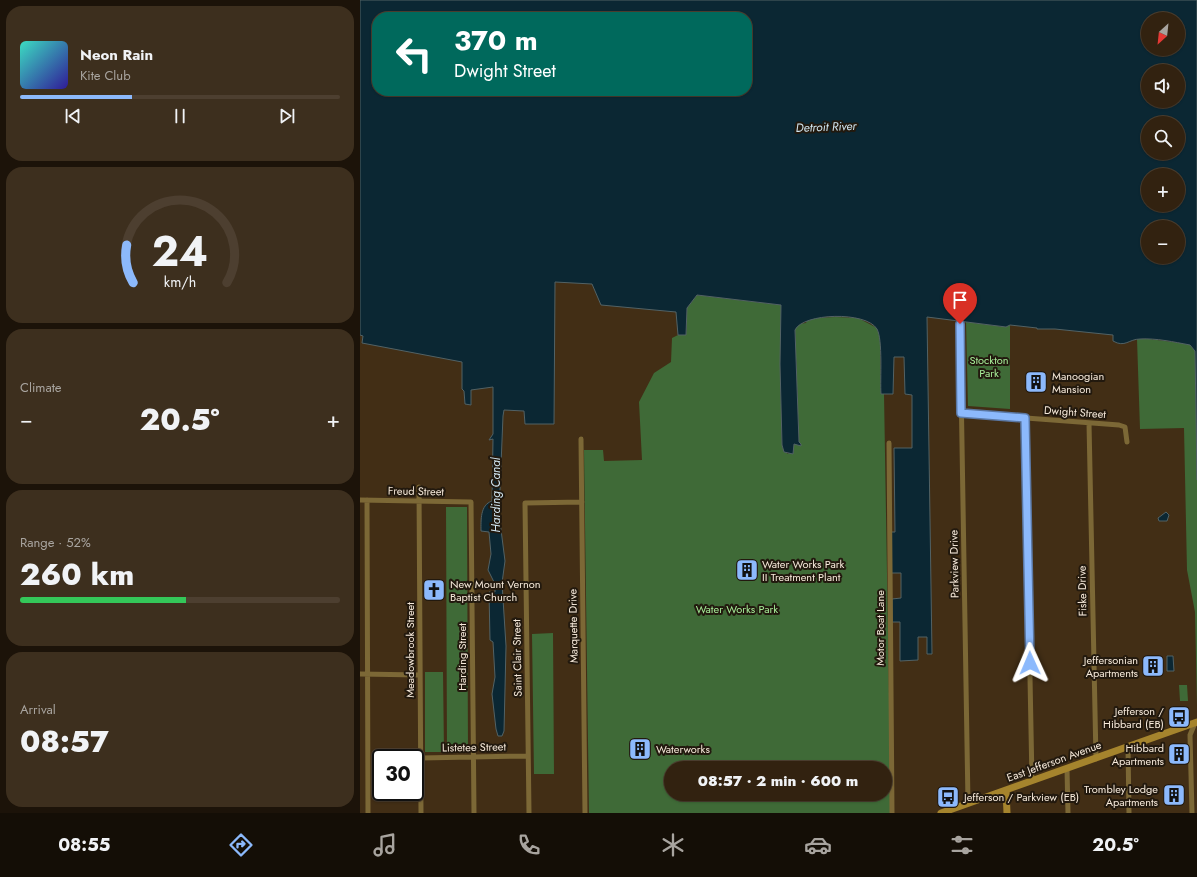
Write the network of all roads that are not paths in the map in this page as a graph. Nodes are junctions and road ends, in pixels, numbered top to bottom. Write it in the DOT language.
graph roads {
  1 [pos="960,324"];
  2 [pos="961,413"];
  3 [pos="1025,418"];
  4 [pos="1089,423"];
  5 [pos="581,439"];
  6 [pos="1127,442"];
  7 [pos="890,443"];
  8 [pos="420,487"];
  9 [pos="360,500"];
  10 [pos="367,500"];
  11 [pos="420,501"];
  12 [pos="471,502"];
  13 [pos="582,502"];
  14 [pos="360,674"];
  15 [pos="367,674"];
  16 [pos="420,675"];
  17 [pos="1196,722"];
  18 [pos="1128,747"];
  19 [pos="421,749"];
  20 [pos="528,756"];
  21 [pos="473,757"];
  22 [pos="424,758"];
  23 [pos="1096,758"];
  24 [pos="1067,769"];
  25 [pos="1032,781"];
  26 [pos="1006,790"];
  27 [pos="421,801"];
  28 [pos="968,804"];
  29 [pos="368,813"];
  30 [pos="421,813"];
  31 [pos="474,813"];
  32 [pos="529,813"];
  33 [pos="585,813"];
  34 [pos="892,813"];
  35 [pos="942,813"];
  36 [pos="1007,813"];
  37 [pos="1068,813"];
  38 [pos="1129,813"];
  39 [pos="1192,813"];
  1 -- 2 [label="street, Parkview Drive"];
  2 -- 3 [label="street, Dwight Street"];
  2 -- 28 [label="street, Parkview Drive"];
  3 -- 4 [label="street, Dwight Street"];
  3 -- 25 [label="street"];
  4 -- 6 [label="street, Dwight Street"];
  4 -- 23 [label="street, Fiske Drive"];
  5 -- 13 [label="street, Marquette Drive"];
  7 -- 34 [label="street, Motor Boat Lane"];
  8 -- 11 [label="street, Meadowbrook Street"];
  9 -- 10 [label="street, Freud Street"];
  10 -- 11 [label="street, Freud Street"];
  10 -- 15 [label="street"];
  11 -- 12 [label="street, Freud Street"];
  11 -- 16 [label="street, Meadowbrook Street"];
  12 -- 21 [label="street, Harding Street"];
  13 -- 20 [label="street, Saint Clair Street"];
  13 -- 33 [label="street, Marquette Drive"];
  14 -- 15 [label="street"];
  15 -- 16 [label="street"];
  15 -- 29 [label="street"];
  16 -- 19 [label="street, Meadowbrook Street"];
  17 -- 18 [label="main road, East Jefferson Avenue"];
  17 -- 39 [label="street"];
  18 -- 23 [label="main road, East Jefferson Avenue"];
  18 -- 38 [label="street"];
  20 -- 21 [label="street, Listetee Street"];
  20 -- 32 [label="street, Saint Clair Street"];
  21 -- 22 [label="street, Listetee Street"];
  21 -- 31 [label="street, Harding Street"];
  23 -- 24 [label="main road, East Jefferson Avenue"];
  24 -- 25 [label="main road, East Jefferson Avenue"];
  24 -- 37 [label="street"];
  25 -- 26 [label="main road, East Jefferson Avenue"];
  26 -- 28 [label="main road, East Jefferson Avenue"];
  26 -- 36 [label="main road"];
  27 -- 30 [label="street, Meadowbrook Street"];
  28 -- 35 [label="main road, East Jefferson Avenue"];
}
